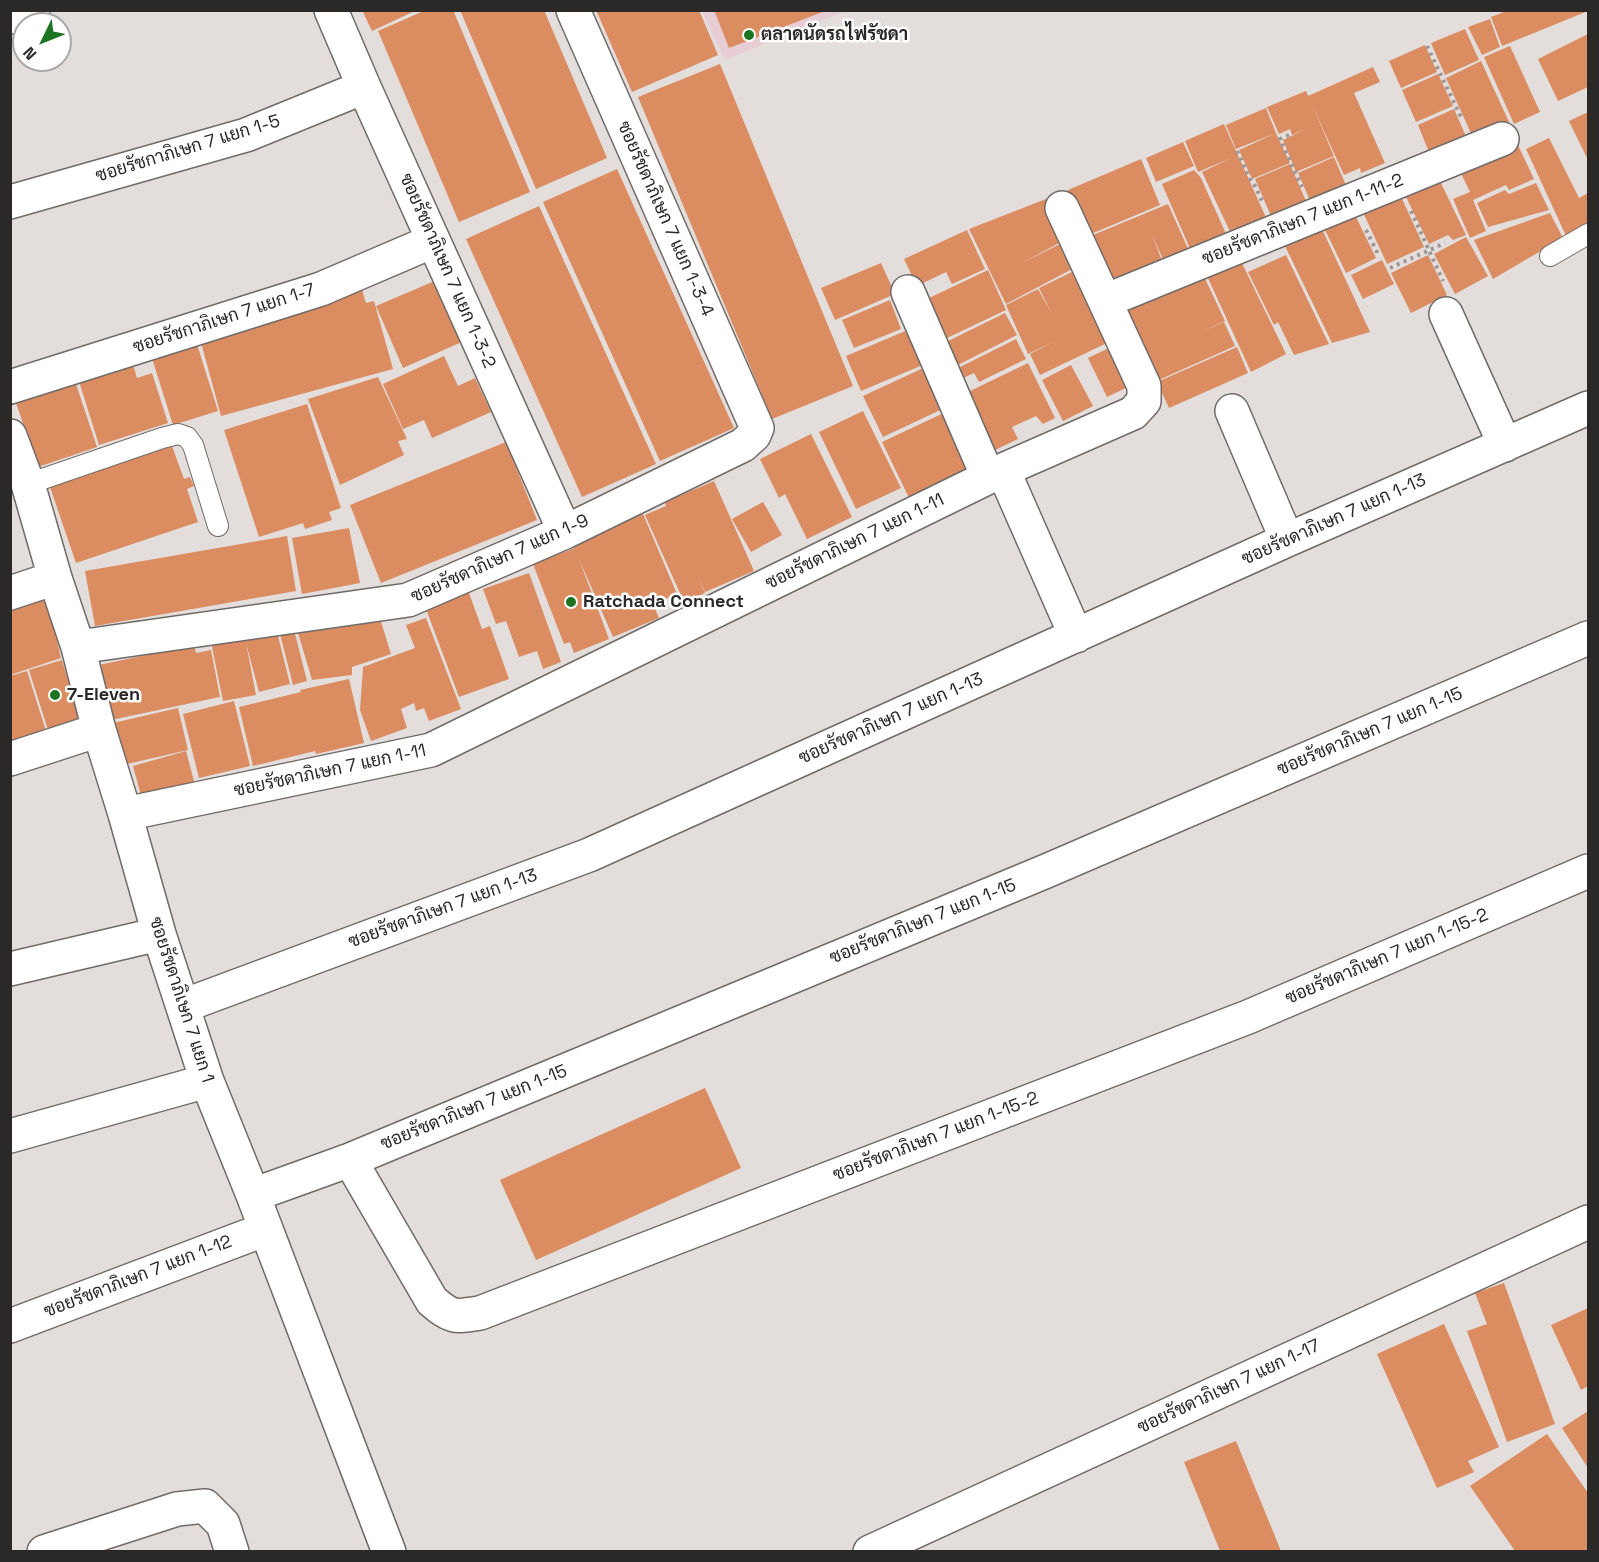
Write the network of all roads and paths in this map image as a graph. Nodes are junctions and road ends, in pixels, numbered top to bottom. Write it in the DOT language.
graph roads {
  1 [pos="33,10"];
  2 [pos="331,10"];
  3 [pos="573,10"];
  4 [pos="10,17"];
  5 [pos="1427,46"];
  6 [pos="364,87"];
  7 [pos="1289,135"];
  8 [pos="1489,145"];
  9 [pos="1238,151"];
  10 [pos="1398,182"];
  11 [pos="10,202"];
  12 [pos="1062,208"];
  13 [pos="1314,215"];
  14 [pos="1275,231"];
  15 [pos="1588,234"];
  16 [pos="433,241"];
  17 [pos="1445,243"];
  18 [pos="1429,250"];
  19 [pos="1550,256"];
  20 [pos="1390,268"];
  21 [pos="908,292"];
  22 [pos="1446,300"];
  23 [pos="1105,301"];
  24 [pos="10,387"];
  25 [pos="1588,408"];
  26 [pos="1232,411"];
  27 [pos="757,428"];
  28 [pos="10,436"];
  29 [pos="1505,445"];
  30 [pos="996,473"];
  31 [pos="28,484"];
  32 [pos="218,526"];
  33 [pos="565,532"];
  34 [pos="1287,540"];
  35 [pos="55,578"];
  36 [pos="10,594"];
  37 [pos="1076,636"];
  38 [pos="1588,638"];
  39 [pos="78,647"];
  40 [pos="99,730"];
  41 [pos="10,759"];
  42 [pos="125,814"];
  43 [pos="1588,871"];
  44 [pos="159,934"];
  45 [pos="10,969"];
  46 [pos="183,1006"];
  47 [pos="207,1081"];
  48 [pos="10,1136"];
  49 [pos="350,1160"];
  50 [pos="254,1195"];
  51 [pos="1588,1222"];
  52 [pos="266,1229"];
  53 [pos="10,1326"];
  54 [pos="44,1551"];
  55 [pos="232,1551"];
  56 [pos="388,1551"];
  57 [pos="870,1551"];
  1 -- 4 [label="street"];
  2 -- 6 [label="street, ซอยรัชดาภิเษก 7 แยก 1-3-2"];
  3 -- 27 [label="street, ซอยรัชดาภิเษก 7 แยก 1-3-4"];
  5 -- 8 [label="path"];
  6 -- 11 [label="street, ซอยรัชกาภิเษก 7 แยก 1-5"];
  6 -- 16 [label="street, ซอยรัชดาภิเษก 7 แยก 1-3-2"];
  7 -- 13 [label="path"];
  8 -- 10 [label="street, ซอยรัชดาภิเษก 7 แยก 1-11-2"];
  9 -- 14 [label="path"];
  10 -- 13 [label="street, ซอยรัชดาภิเษก 7 แยก 1-11-2"];
  10 -- 18 [label="path"];
  12 -- 23 [label="street, ซอยรัชดาภิเษก 7 แยก 1-11"];
  13 -- 14 [label="street, ซอยรัชดาภิเษก 7 แยก 1-11-2"];
  14 -- 23 [label="street, ซอยรัชดาภิเษก 7 แยก 1-11-2"];
  15 -- 19 [label="lane"];
  16 -- 24 [label="street, ซอยรัชกาภิเษก 7 แยก 1-7"];
  16 -- 33 [label="street, ซอยรัชดาภิเษก 7 แยก 1-3-2"];
  17 -- 18 [label="path"];
  18 -- 20 [label="path"];
  18 -- 22 [label="path"];
  21 -- 30 [label="street"];
  22 -- 29 [label="street"];
  23 -- 30 [label="street, ซอยรัชดาภิเษก 7 แยก 1-11"];
  25 -- 29 [label="street, ซอยรัชดาภิเษก 7 แยก 1-13"];
  26 -- 34 [label="street"];
  27 -- 33 [label="street, ซอยรัชดาภิเษก 7 แยก 1-9"];
  28 -- 31 [label="street, ซอยรัชดาภิเษก 7 แยก 1"];
  29 -- 34 [label="street, ซอยรัชดาภิเษก 7 แยก 1-13"];
  30 -- 37 [label="street"];
  30 -- 42 [label="street, ซอยรัชดาภิเษก 7 แยก 1-11"];
  31 -- 32 [label="lane"];
  31 -- 35 [label="street, ซอยรัชดาภิเษก 7 แยก 1"];
  33 -- 39 [label="street, ซอยรัชดาภิเษก 7 แยก 1-9"];
  34 -- 37 [label="street, ซอยรัชดาภิเษก 7 แยก 1-13"];
  35 -- 36 [label="street"];
  35 -- 39 [label="street, ซอยรัชดาภิเษก 7 แยก 1"];
  37 -- 46 [label="street, ซอยรัชดาภิเษก 7 แยก 1-13"];
  38 -- 49 [label="street, ซอยรัชดาภิเษก 7 แยก 1-15"];
  39 -- 40 [label="street, ซอยรัชดาภิเษก 7 แยก 1"];
  40 -- 41 [label="street"];
  40 -- 42 [label="street, ซอยรัชดาภิเษก 7 แยก 1"];
  42 -- 44 [label="street, ซอยรัชดาภิเษก 7 แยก 1"];
  43 -- 49 [label="street, ซอยรัชดาภิเษก 7 แยก 1-15-2"];
  44 -- 45 [label="street"];
  44 -- 46 [label="street, ซอยรัชดาภิเษก 7 แยก 1"];
  46 -- 47 [label="street, ซอยรัชดาภิเษก 7 แยก 1"];
  47 -- 48 [label="street"];
  47 -- 50 [label="street, ซอยรัชดาภิเษก 7 แยก 1"];
  49 -- 50 [label="street, ซอยรัชดาภิเษก 7 แยก 1-15"];
  50 -- 52 [label="street, ซอยรัชดาภิเษก 7 แยก 1"];
  51 -- 57 [label="street, ซอยรัชดาภิเษก 7 แยก 1-17"];
  52 -- 53 [label="street, ซอยรัชดาภิเษก 7 แยก 1-12"];
  52 -- 56 [label="street, ซอยรัชดาภิเษก 7 แยก 1"];
  54 -- 55 [label="street"];
}
